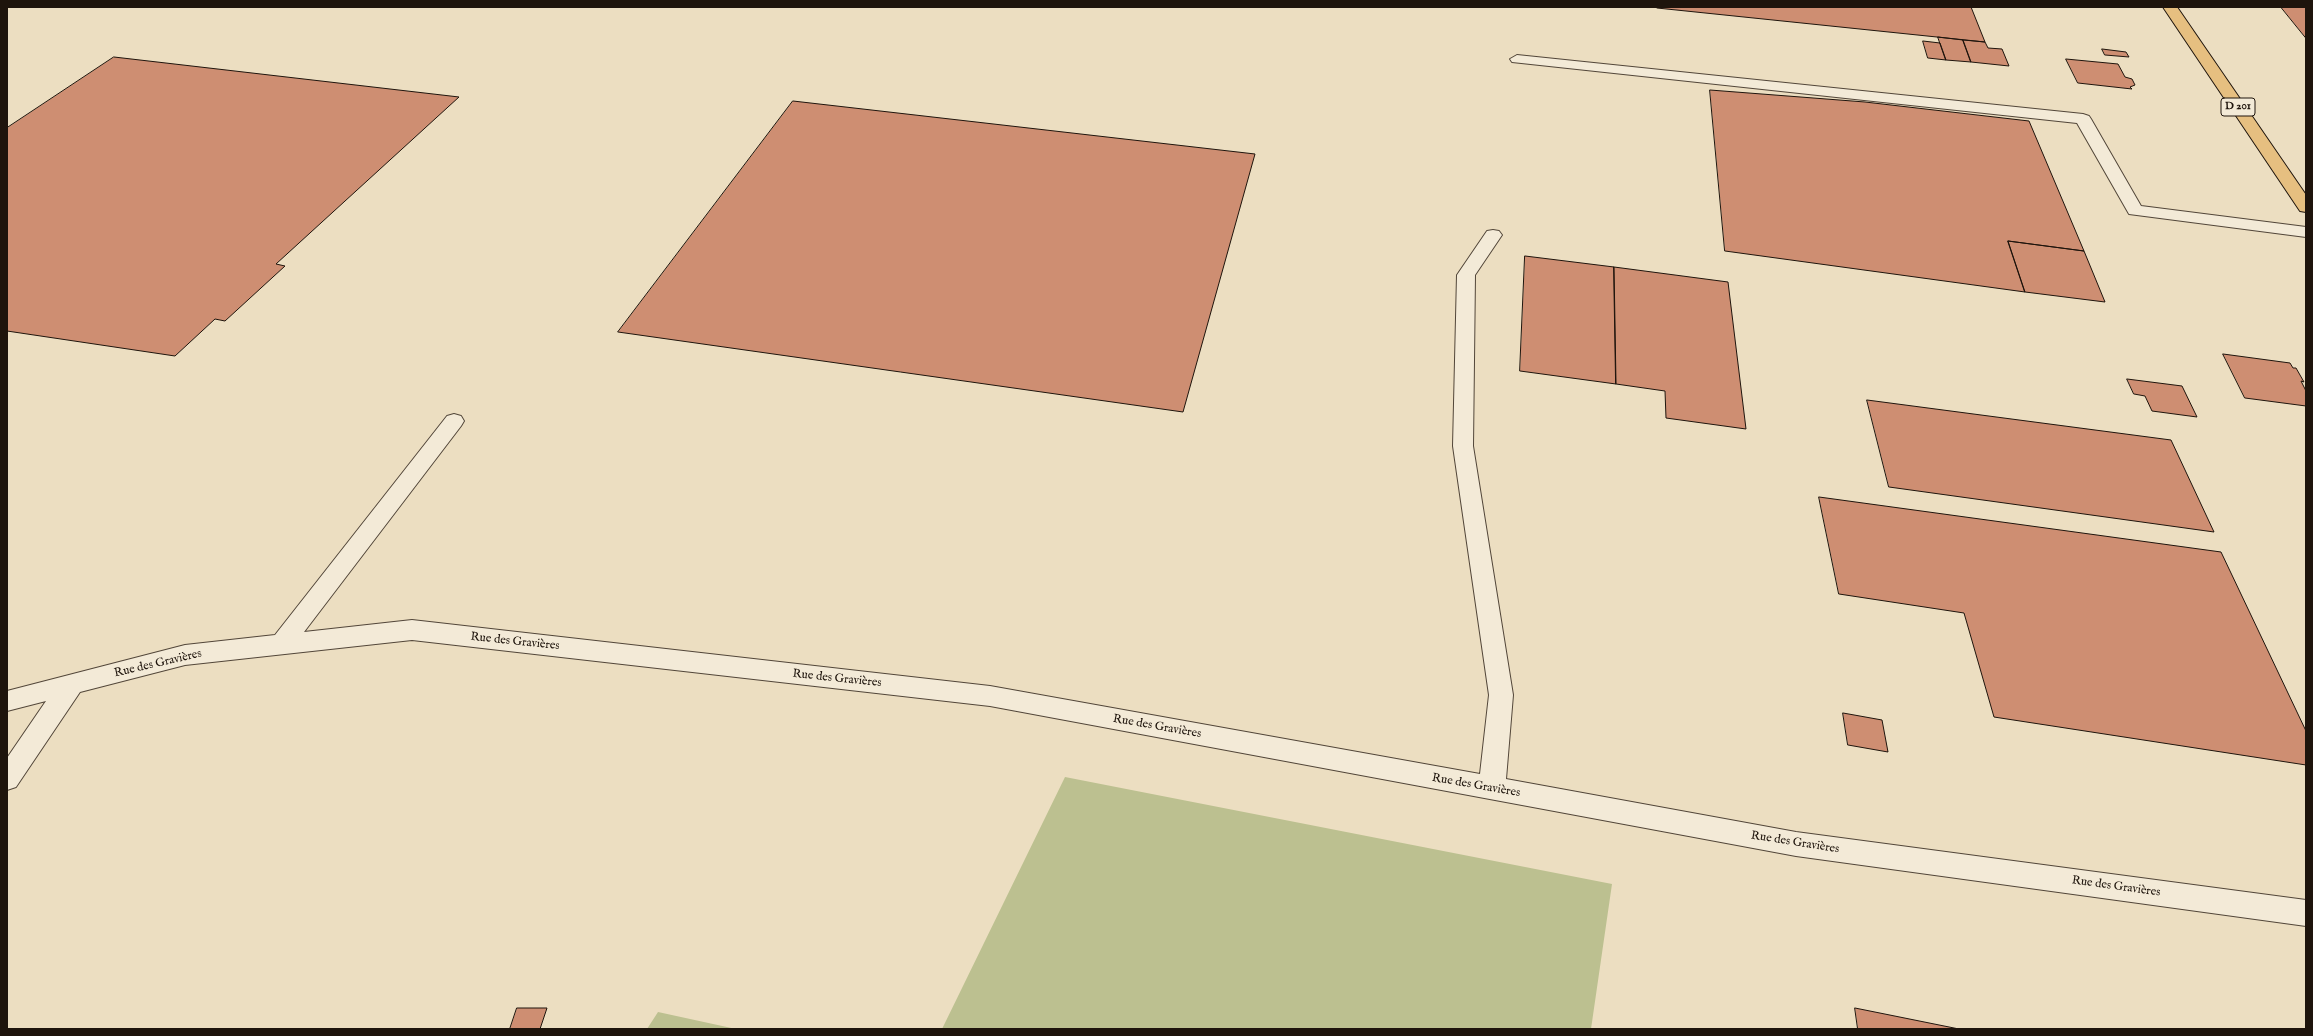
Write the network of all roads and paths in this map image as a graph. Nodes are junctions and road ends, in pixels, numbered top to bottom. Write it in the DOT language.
graph roads {
  1 [pos="2170,7"];
  2 [pos="1517,59"];
  3 [pos="2306,207"];
  4 [pos="2306,232"];
  5 [pos="1492,235"];
  6 [pos="454,421"];
  7 [pos="281,645"];
  8 [pos="72,684"];
  9 [pos="7,701"];
  10 [pos="7,779"];
  11 [pos="1492,789"];
  12 [pos="2306,913"];
  1 -- 3 [label="main road, D 201"];
  2 -- 4 [label="street"];
  5 -- 11 [label="street"];
  6 -- 7 [label="street"];
  7 -- 8 [label="street, Rue des Gravières"];
  7 -- 11 [label="street, Rue des Gravières"];
  8 -- 9 [label="street, Rue des Gravières"];
  8 -- 10 [label="street"];
  11 -- 12 [label="street, Rue des Gravières"];
}
